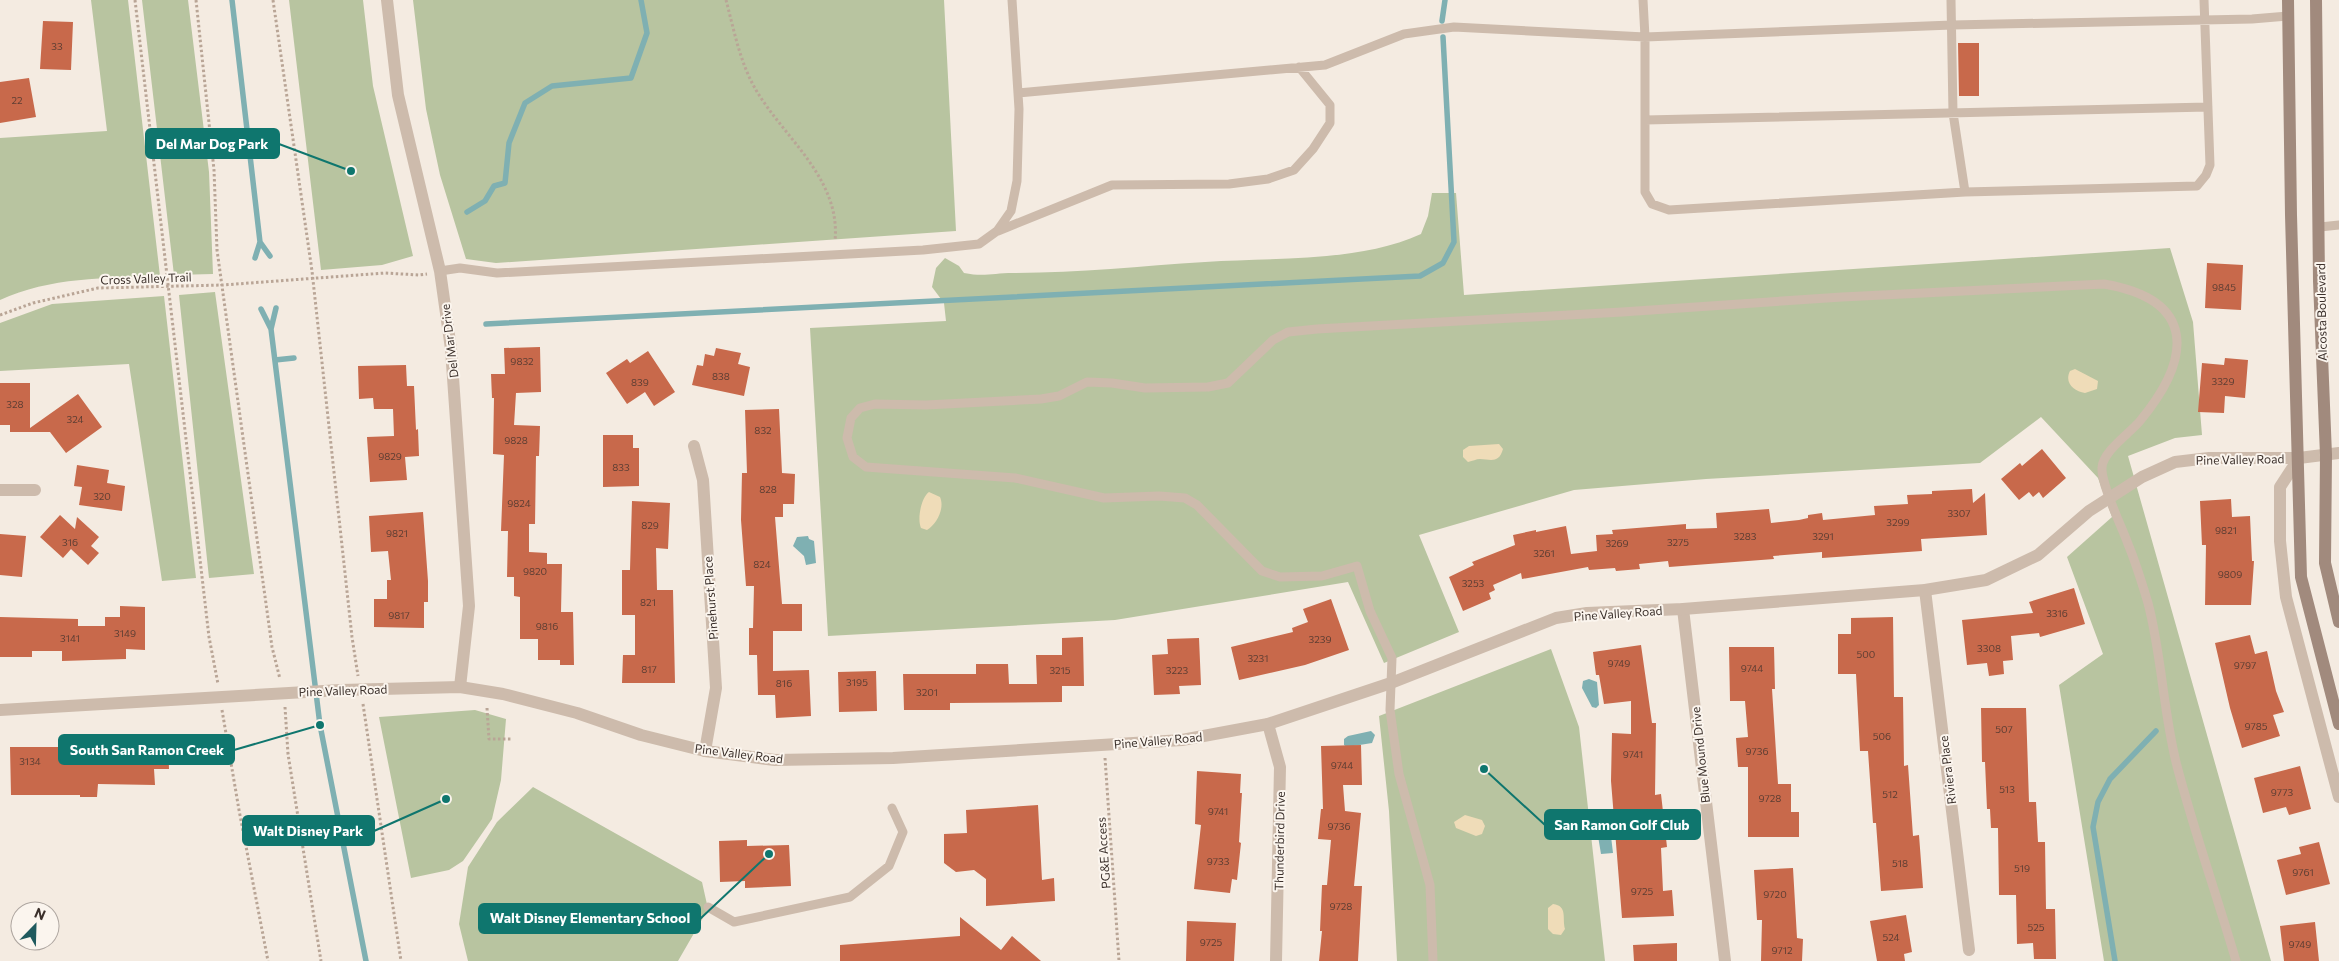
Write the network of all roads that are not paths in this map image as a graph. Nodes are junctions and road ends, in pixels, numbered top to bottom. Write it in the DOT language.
graph roads {
  1 [pos="387,0"];
  2 [pos="1012,0"];
  3 [pos="1643,0"];
  4 [pos="1951,0"];
  5 [pos="2204,0"];
  6 [pos="2288,0"];
  7 [pos="2316,0"];
  8 [pos="2288,16"];
  9 [pos="2204,20"];
  10 [pos="1952,25"];
  11 [pos="1645,37"];
  12 [pos="1299,67"];
  13 [pos="1018,93"];
  14 [pos="2208,107"];
  15 [pos="1953,113"];
  16 [pos="1645,120"];
  17 [pos="1964,192"];
  18 [pos="2339,225"];
  19 [pos="2320,226"];
  20 [pos="997,231"];
  21 [pos="440,271"];
  22 [pos="694,446"];
  23 [pos="2339,454"];
  24 [pos="2326,455"];
  25 [pos="2299,458"];
  26 [pos="0,490"];
  27 [pos="35,490"];
  28 [pos="2109,499"];
  29 [pos="1926,590"];
  30 [pos="1683,609"];
  31 [pos="2339,622"];
  32 [pos="1391,683"];
  33 [pos="460,687"];
  34 [pos="0,710"];
  35 [pos="1268,724"];
  36 [pos="2339,724"];
  37 [pos="705,750"];
  38 [pos="2339,797"];
  39 [pos="892,808"];
  40 [pos="708,907"];
  41 [pos="1969,950"];
  42 [pos="1276,961"];
  43 [pos="1433,961"];
  44 [pos="1725,961"];
  45 [pos="2236,961"];
  1 -- 21 [label="street, Del Mar Drive"];
  2 -- 13 [label="lane"];
  3 -- 11 [label="lane"];
  4 -- 10 [label="lane"];
  5 -- 9 [label="lane"];
  6 -- 8 [label="main road"];
  7 -- 19 [label="main road, Alcosta Boulevard"];
  8 -- 9 [label="lane"];
  8 -- 25 [label="main road"];
  9 -- 10 [label="lane"];
  9 -- 14 [label="lane"];
  10 -- 11 [label="lane"];
  10 -- 15 [label="lane"];
  11 -- 12 [label="lane"];
  11 -- 16 [label="lane"];
  12 -- 13 [label="lane"];
  12 -- 20 [label="lane"];
  13 -- 20 [label="lane"];
  14 -- 15 [label="lane"];
  14 -- 17 [label="lane"];
  15 -- 16 [label="lane"];
  15 -- 17 [label="lane"];
  16 -- 17 [label="lane"];
  18 -- 19 [label="lane"];
  19 -- 24 [label="main road, Alcosta Boulevard"];
  20 -- 21 [label="lane"];
  21 -- 33 [label="street, Del Mar Drive"];
  22 -- 37 [label="street, Pinehurst Place"];
  23 -- 24 [label="street, Pine Valley Road"];
  24 -- 25 [label="street, Pine Valley Road"];
  24 -- 31 [label="main road, Alcosta Boulevard"];
  25 -- 28 [label="street, Pine Valley Road"];
  25 -- 36 [label="main road"];
  25 -- 38 [label="street"];
  26 -- 27 [label="street"];
  28 -- 29 [label="street, Pine Valley Road"];
  28 -- 32 [label="lane"];
  28 -- 45 [label="lane"];
  29 -- 30 [label="street, Pine Valley Road"];
  29 -- 41 [label="street, Riviera Place"];
  30 -- 32 [label="street, Pine Valley Road"];
  30 -- 44 [label="street, Blue Mound Drive"];
  32 -- 35 [label="street, Pine Valley Road"];
  32 -- 43 [label="lane"];
  33 -- 34 [label="street, Pine Valley Road"];
  33 -- 37 [label="street, Pine Valley Road"];
  35 -- 37 [label="street, Pine Valley Road"];
  35 -- 42 [label="street, Thunderbird Drive"];
  39 -- 40 [label="lane"];
}
